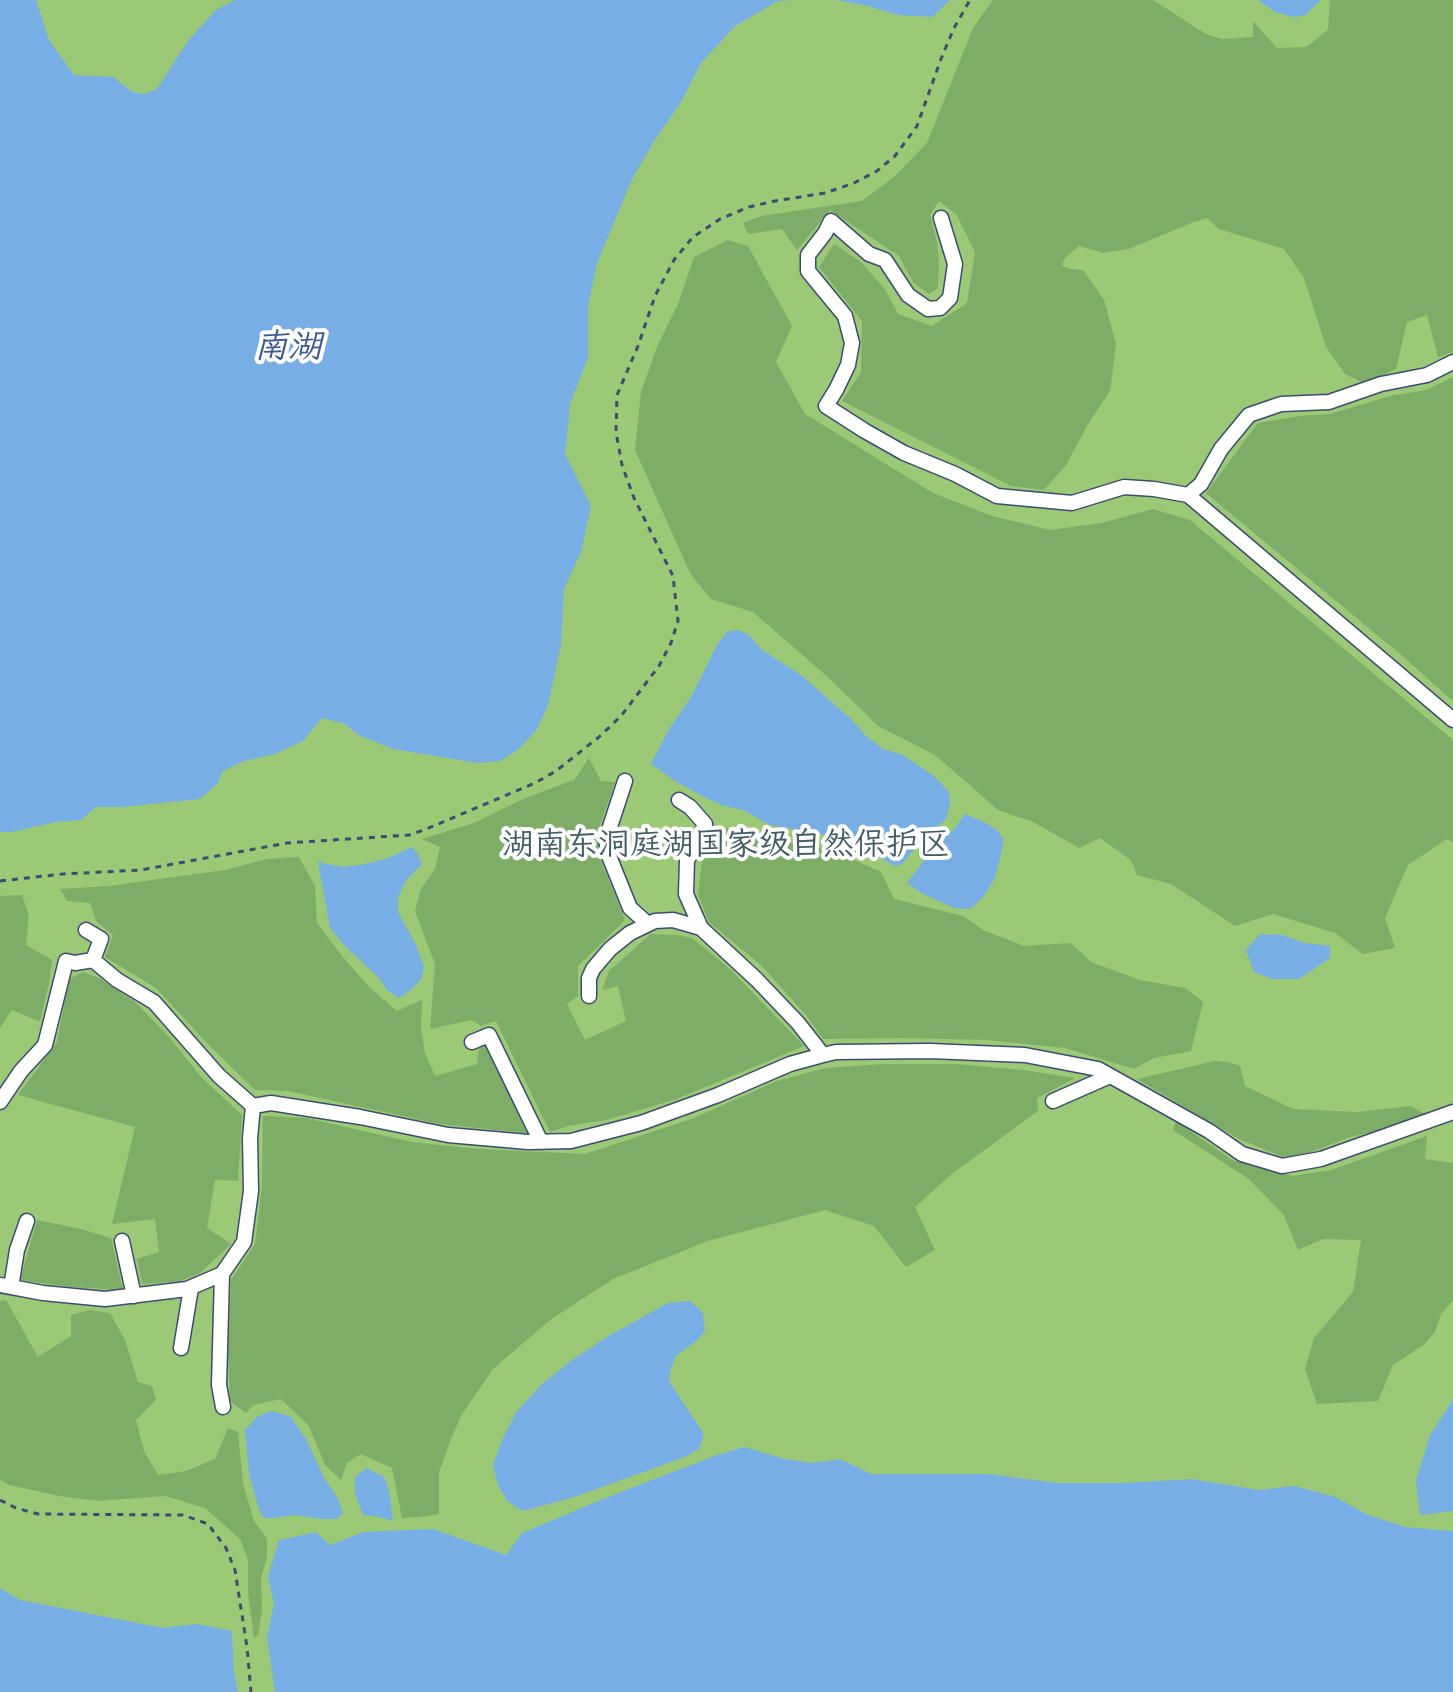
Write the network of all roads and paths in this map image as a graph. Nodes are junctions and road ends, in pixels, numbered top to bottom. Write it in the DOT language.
graph roads {
  1 [pos="970,0"];
  2 [pos="941,218"];
  3 [pos="1453,362"];
  4 [pos="1188,495"];
  5 [pos="1453,720"];
  6 [pos="625,781"];
  7 [pos="679,800"];
  8 [pos="0,881"];
  9 [pos="648,924"];
  10 [pos="701,928"];
  11 [pos="86,930"];
  12 [pos="93,960"];
  13 [pos="589,996"];
  14 [pos="472,1042"];
  15 [pos="823,1055"];
  16 [pos="1110,1076"];
  17 [pos="1053,1101"];
  18 [pos="0,1102"];
  19 [pos="253,1106"];
  20 [pos="1453,1112"];
  21 [pos="541,1142"];
  22 [pos="27,1221"];
  23 [pos="122,1241"];
  24 [pos="222,1274"];
  25 [pos="5,1286"];
  26 [pos="191,1288"];
  27 [pos="134,1296"];
  28 [pos="181,1348"];
  29 [pos="223,1407"];
  30 [pos="0,1500"];
  31 [pos="251,1692"];
  1 -- 8 [label="path"];
  2 -- 4 [label="street"];
  3 -- 4 [label="street"];
  4 -- 5 [label="street"];
  6 -- 9 [label="street"];
  7 -- 10 [label="street"];
  9 -- 10 [label="street"];
  9 -- 13 [label="street"];
  10 -- 15 [label="street"];
  11 -- 12 [label="street"];
  12 -- 18 [label="street"];
  12 -- 19 [label="street"];
  14 -- 21 [label="street"];
  15 -- 16 [label="street"];
  15 -- 21 [label="street"];
  16 -- 17 [label="street"];
  16 -- 20 [label="street"];
  19 -- 21 [label="street"];
  19 -- 24 [label="street"];
  22 -- 25 [label="street"];
  23 -- 27 [label="street"];
  24 -- 26 [label="street"];
  24 -- 29 [label="street"];
  25 -- 27 [label="street"];
  26 -- 27 [label="street"];
  26 -- 28 [label="street"];
  30 -- 31 [label="path"];
}
